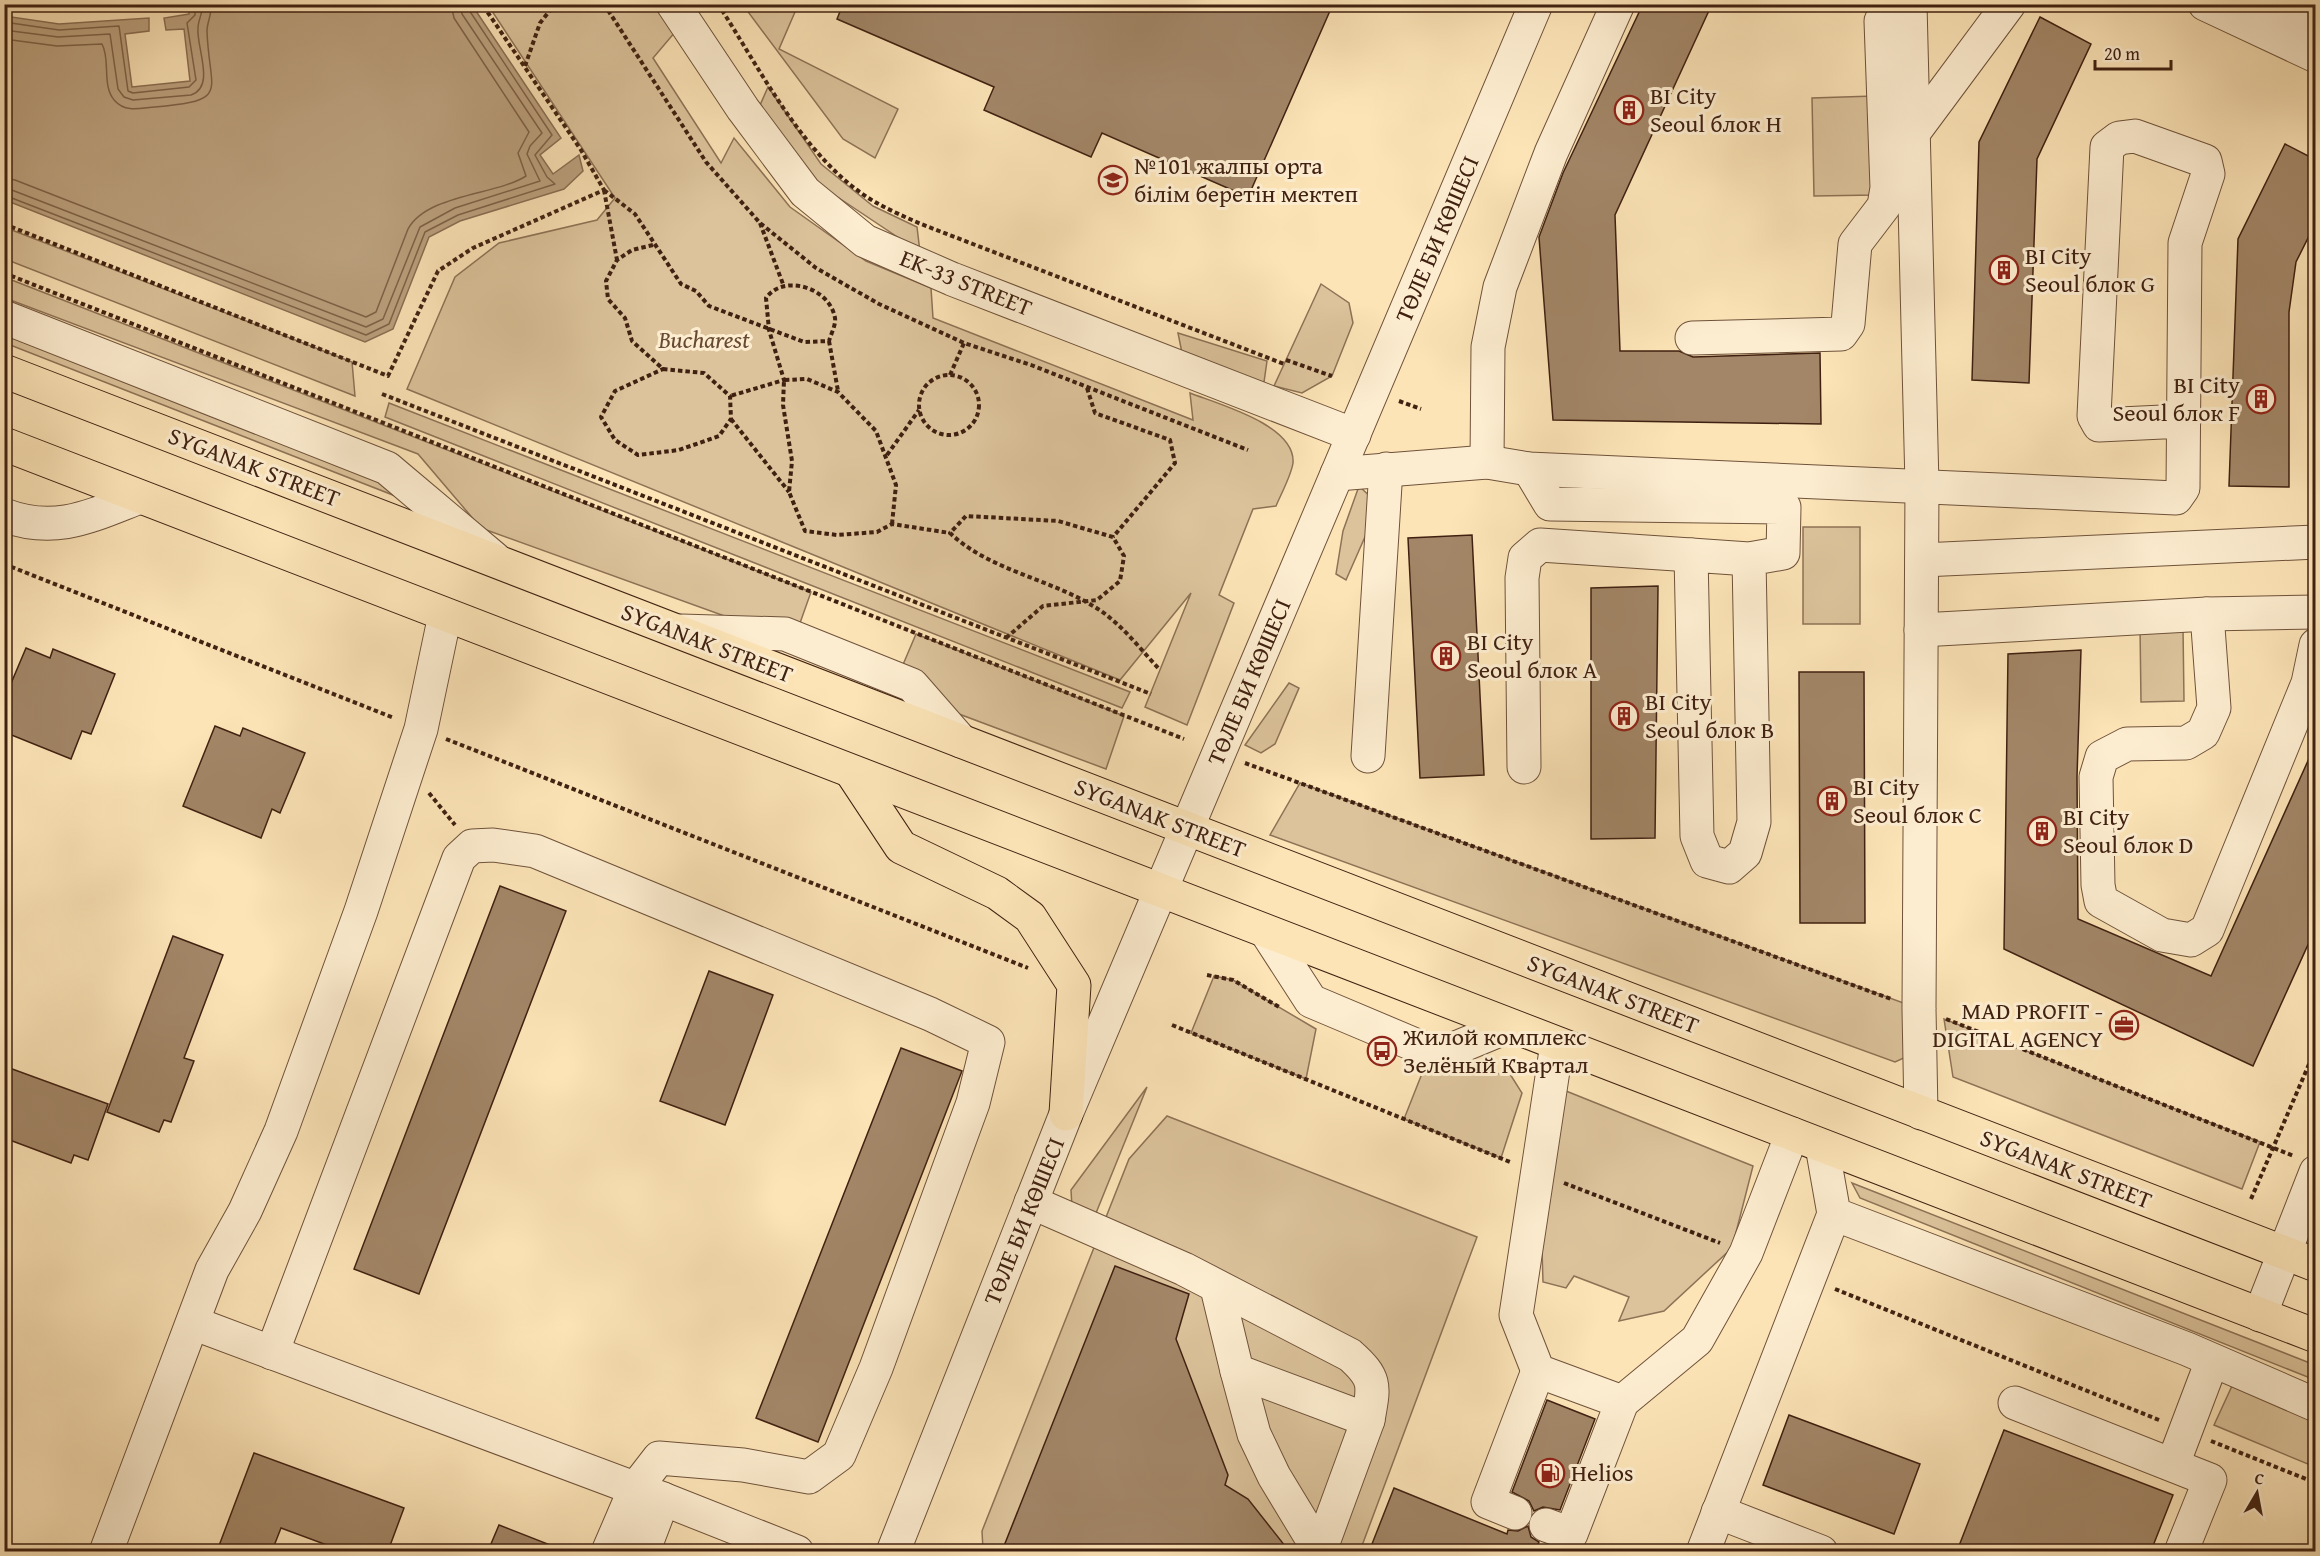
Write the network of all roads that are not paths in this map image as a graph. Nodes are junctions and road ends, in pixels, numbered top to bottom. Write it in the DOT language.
graph roads {
  1 [pos="673,4"];
  2 [pos="1536,4"];
  3 [pos="1618,4"];
  4 [pos="1890,4"];
  5 [pos="1910,4"];
  6 [pos="2205,4"];
  7 [pos="2258,4"];
  8 [pos="2001,6"];
  9 [pos="2310,26"];
  10 [pos="2316,56"];
  11 [pos="1914,132"];
  12 [pos="4,316"];
  13 [pos="1692,338"];
  14 [pos="4,371"];
  15 [pos="2184,421"];
  16 [pos="1354,435"];
  17 [pos="4,444"];
  18 [pos="1487,462"];
  19 [pos="1386,469"];
  20 [pos="1529,469"];
  21 [pos="1922,485"];
  22 [pos="1331,488"];
  23 [pos="140,497"];
  24 [pos="4,515"];
  25 [pos="2316,542"];
  26 [pos="1691,555"];
  27 [pos="1749,560"];
  28 [pos="1922,560"];
  29 [pos="499,562"];
  30 [pos="2316,612"];
  31 [pos="2207,614"];
  32 [pos="445,615"];
  33 [pos="1921,630"];
  34 [pos="2316,645"];
  35 [pos="1368,756"];
  36 [pos="1524,767"];
  37 [pos="852,773"];
  38 [pos="1187,829"];
  39 [pos="1161,892"];
  40 [pos="1266,933"];
  41 [pos="1509,1026"];
  42 [pos="1557,1044"];
  43 [pos="1922,1113"];
  44 [pos="1066,1114"];
  45 [pos="1792,1134"];
  46 [pos="1822,1146"];
  47 [pos="2309,1166"];
  48 [pos="1031,1202"];
  49 [pos="1834,1214"];
  50 [pos="2284,1253"];
  51 [pos="2316,1265"];
  52 [pos="1217,1288"];
  53 [pos="2260,1315"];
  54 [pos="193,1323"];
  55 [pos="2316,1336"];
  56 [pos="272,1353"];
  57 [pos="2212,1361"];
  58 [pos="1237,1371"];
  59 [pos="1538,1371"];
  60 [pos="1622,1402"];
  61 [pos="2015,1403"];
  62 [pos="2316,1405"];
  63 [pos="1368,1420"];
  64 [pos="2173,1464"];
  65 [pos="649,1494"];
  66 [pos="1718,1512"];
  67 [pos="1515,1513"];
  68 [pos="1546,1526"];
  69 [pos="106,1551"];
  70 [pos="608,1551"];
  71 [pos="643,1551"];
  72 [pos="797,1551"];
  73 [pos="893,1551"];
  74 [pos="1320,1551"];
  75 [pos="1703,1551"];
  76 [pos="1821,1551"];
  77 [pos="2181,1551"];
  1 -- 16 [label="street, EK-33 STREET"];
  2 -- 16 [label="street, ТӨЛЕ БИ КӨШЕСІ"];
  3 -- 18 [label="street"];
  4 -- 13 [label="street"];
  5 -- 11 [label="street"];
  6 -- 10 [label="street"];
  7 -- 9 [label="street"];
  8 -- 11 [label="street"];
  11 -- 21 [label="street"];
  12 -- 29 [label="street"];
  14 -- 29 [label="main road, SYGANAK STREET"];
  15 -- 15 [label="street"];
  15 -- 21 [label="street"];
  16 -- 22 [label="street, ТӨЛЕ БИ КӨШЕСІ"];
  17 -- 23 [label="main road"];
  18 -- 19 [label="street"];
  18 -- 20 [label="street"];
  19 -- 22 [label="street"];
  19 -- 35 [label="street"];
  20 -- 21 [label="street"];
  20 -- 27 [label="street"];
  21 -- 28 [label="street"];
  22 -- 38 [label="street, ТӨЛЕ БИ КӨШЕСІ"];
  23 -- 24 [label="street"];
  23 -- 32 [label="main road"];
  25 -- 28 [label="street"];
  26 -- 27 [label="street"];
  26 -- 27 [label="street"];
  26 -- 36 [label="street"];
  28 -- 33 [label="street"];
  29 -- 38 [label="main road, SYGANAK STREET"];
  30 -- 31 [label="street"];
  31 -- 33 [label="street"];
  31 -- 34 [label="street"];
  32 -- 37 [label="main road"];
  32 -- 54 [label="street"];
  33 -- 43 [label="street"];
  37 -- 39 [label="main road"];
  37 -- 44 [label="main road"];
  38 -- 39 [label="street, ТӨЛЕ БИ КӨШЕСІ"];
  38 -- 43 [label="main road, SYGANAK STREET"];
  39 -- 40 [label="main road"];
  39 -- 44 [label="street, ТӨЛЕ БИ КӨШЕСІ"];
  40 -- 41 [label="main road"];
  40 -- 41 [label="street"];
  41 -- 42 [label="main road"];
  42 -- 45 [label="main road"];
  42 -- 59 [label="street"];
  43 -- 50 [label="main road, SYGANAK STREET"];
  44 -- 48 [label="street, ТӨЛЕ БИ КӨШЕСІ"];
  45 -- 46 [label="main road"];
  45 -- 60 [label="street"];
  46 -- 49 [label="street"];
  46 -- 53 [label="main road"];
  47 -- 50 [label="street"];
  48 -- 52 [label="street"];
  48 -- 73 [label="street, ТӨЛЕ БИ КӨШЕСІ"];
  49 -- 57 [label="street"];
  49 -- 66 [label="street"];
  50 -- 51 [label="main road, SYGANAK STREET"];
  50 -- 53 [label="street"];
  52 -- 58 [label="street"];
  52 -- 63 [label="street"];
  53 -- 55 [label="main road"];
  54 -- 56 [label="street"];
  54 -- 69 [label="street"];
  56 -- 65 [label="street"];
  56 -- 65 [label="street"];
  57 -- 62 [label="street"];
  57 -- 64 [label="street"];
  58 -- 63 [label="street"];
  58 -- 74 [label="street"];
  59 -- 60 [label="street"];
  59 -- 67 [label="street"];
  60 -- 68 [label="street"];
  61 -- 64 [label="street"];
  63 -- 74 [label="street"];
  64 -- 77 [label="street"];
  65 -- 70 [label="street"];
  65 -- 71 [label="street"];
  65 -- 72 [label="street"];
  66 -- 75 [label="street"];
  66 -- 76 [label="street"];
}
